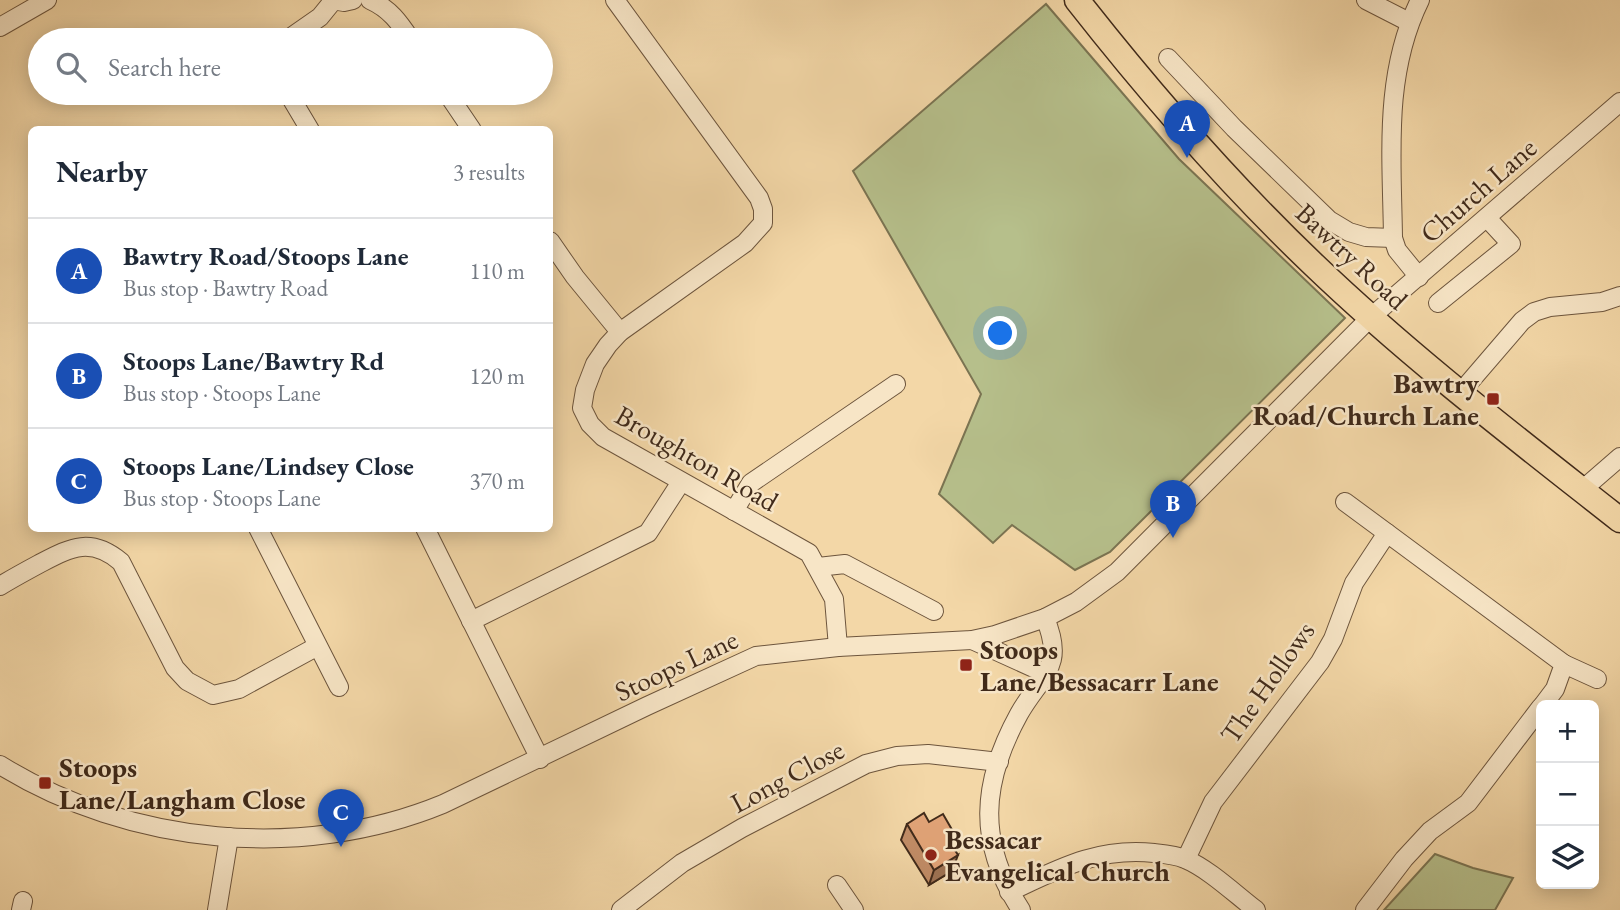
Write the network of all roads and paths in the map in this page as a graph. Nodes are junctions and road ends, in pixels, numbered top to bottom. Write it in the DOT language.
graph roads {
  1 [pos="47,0"];
  2 [pos="333,0"];
  3 [pos="353,0"];
  4 [pos="370,0"];
  5 [pos="615,0"];
  6 [pos="1077,0"];
  7 [pos="1366,0"];
  8 [pos="1420,0"];
  9 [pos="1409,22"];
  10 [pos="0,27"];
  11 [pos="304,28"];
  12 [pos="403,28"];
  13 [pos="1168,58"];
  14 [pos="1620,103"];
  15 [pos="295,105"];
  16 [pos="455,105"];
  17 [pos="308,126"];
  18 [pos="469,126"];
  19 [pos="1487,218"];
  20 [pos="1393,238"];
  21 [pos="553,245"];
  22 [pos="1419,278"];
  23 [pos="1620,296"];
  24 [pos="1438,303"];
  25 [pos="1371,317"];
  26 [pos="620,332"];
  27 [pos="896,384"];
  28 [pos="1461,392"];
  29 [pos="1620,457"];
  30 [pos="681,481"];
  31 [pos="1582,491"];
  32 [pos="1345,502"];
  33 [pos="734,511"];
  34 [pos="1620,520"];
  35 [pos="260,532"];
  36 [pos="427,532"];
  37 [pos="1387,533"];
  38 [pos="818,567"];
  39 [pos="2,581"];
  40 [pos="934,611"];
  41 [pos="1045,618"];
  42 [pos="471,621"];
  43 [pos="972,640"];
  44 [pos="316,647"];
  45 [pos="838,647"];
  46 [pos="1563,664"];
  47 [pos="1047,674"];
  48 [pos="1597,679"];
  49 [pos="339,687"];
  50 [pos="1547,700"];
  51 [pos="1536,714"];
  52 [pos="540,759"];
  53 [pos="999,762"];
  54 [pos="0,765"];
  55 [pos="229,837"];
  56 [pos="1186,859"];
  57 [pos="837,885"];
  58 [pos="1009,892"];
  59 [pos="217,910"];
  60 [pos="621,910"];
  61 [pos="853,910"];
  62 [pos="1021,910"];
  63 [pos="1256,910"];
  64 [pos="1365,910"];
  1 -- 10 [label="street"];
  2 -- 3 [label="street"];
  2 -- 11 [label="street"];
  4 -- 12 [label="street"];
  5 -- 26 [label="street, Broughton Road"];
  6 -- 25 [label="highway, Bawtry Road"];
  7 -- 9 [label="street"];
  8 -- 9 [label="street"];
  9 -- 20 [label="street"];
  13 -- 20 [label="street"];
  14 -- 19 [label="street, Church Lane"];
  15 -- 17 [label="street"];
  16 -- 18 [label="street"];
  19 -- 22 [label="street, Church Lane"];
  19 -- 24 [label="street"];
  20 -- 22 [label="street"];
  21 -- 26 [label="street"];
  22 -- 25 [label="street, Church Lane"];
  23 -- 28 [label="street"];
  25 -- 28 [label="highway, Bawtry Road"];
  25 -- 41 [label="street, Stoops Lane"];
  26 -- 30 [label="street, Broughton Road"];
  27 -- 33 [label="street"];
  28 -- 31 [label="highway, Bawtry Road"];
  29 -- 31 [label="street"];
  30 -- 33 [label="street, Broughton Road"];
  30 -- 42 [label="street"];
  31 -- 34 [label="highway, Bawtry Road"];
  32 -- 37 [label="street"];
  33 -- 38 [label="street, Broughton Road"];
  35 -- 44 [label="street"];
  36 -- 42 [label="street"];
  37 -- 46 [label="street"];
  37 -- 56 [label="street, The Hollows"];
  38 -- 40 [label="street"];
  38 -- 45 [label="street, Broughton Road"];
  39 -- 44 [label="street"];
  41 -- 43 [label="street, Stoops Lane"];
  41 -- 47 [label="street"];
  42 -- 52 [label="street"];
  43 -- 45 [label="street, Stoops Lane"];
  43 -- 47 [label="street"];
  44 -- 49 [label="street"];
  45 -- 52 [label="street, Stoops Lane"];
  46 -- 48 [label="street"];
  46 -- 50 [label="street"];
  47 -- 53 [label="street"];
  51 -- 64 [label="street"];
  52 -- 55 [label="street, Stoops Lane"];
  53 -- 58 [label="street"];
  53 -- 60 [label="street, Long Close"];
  54 -- 55 [label="street, Stoops Lane"];
  55 -- 59 [label="street"];
  56 -- 58 [label="street"];
  56 -- 63 [label="street"];
  57 -- 61 [label="street"];
  58 -- 62 [label="street"];
}
